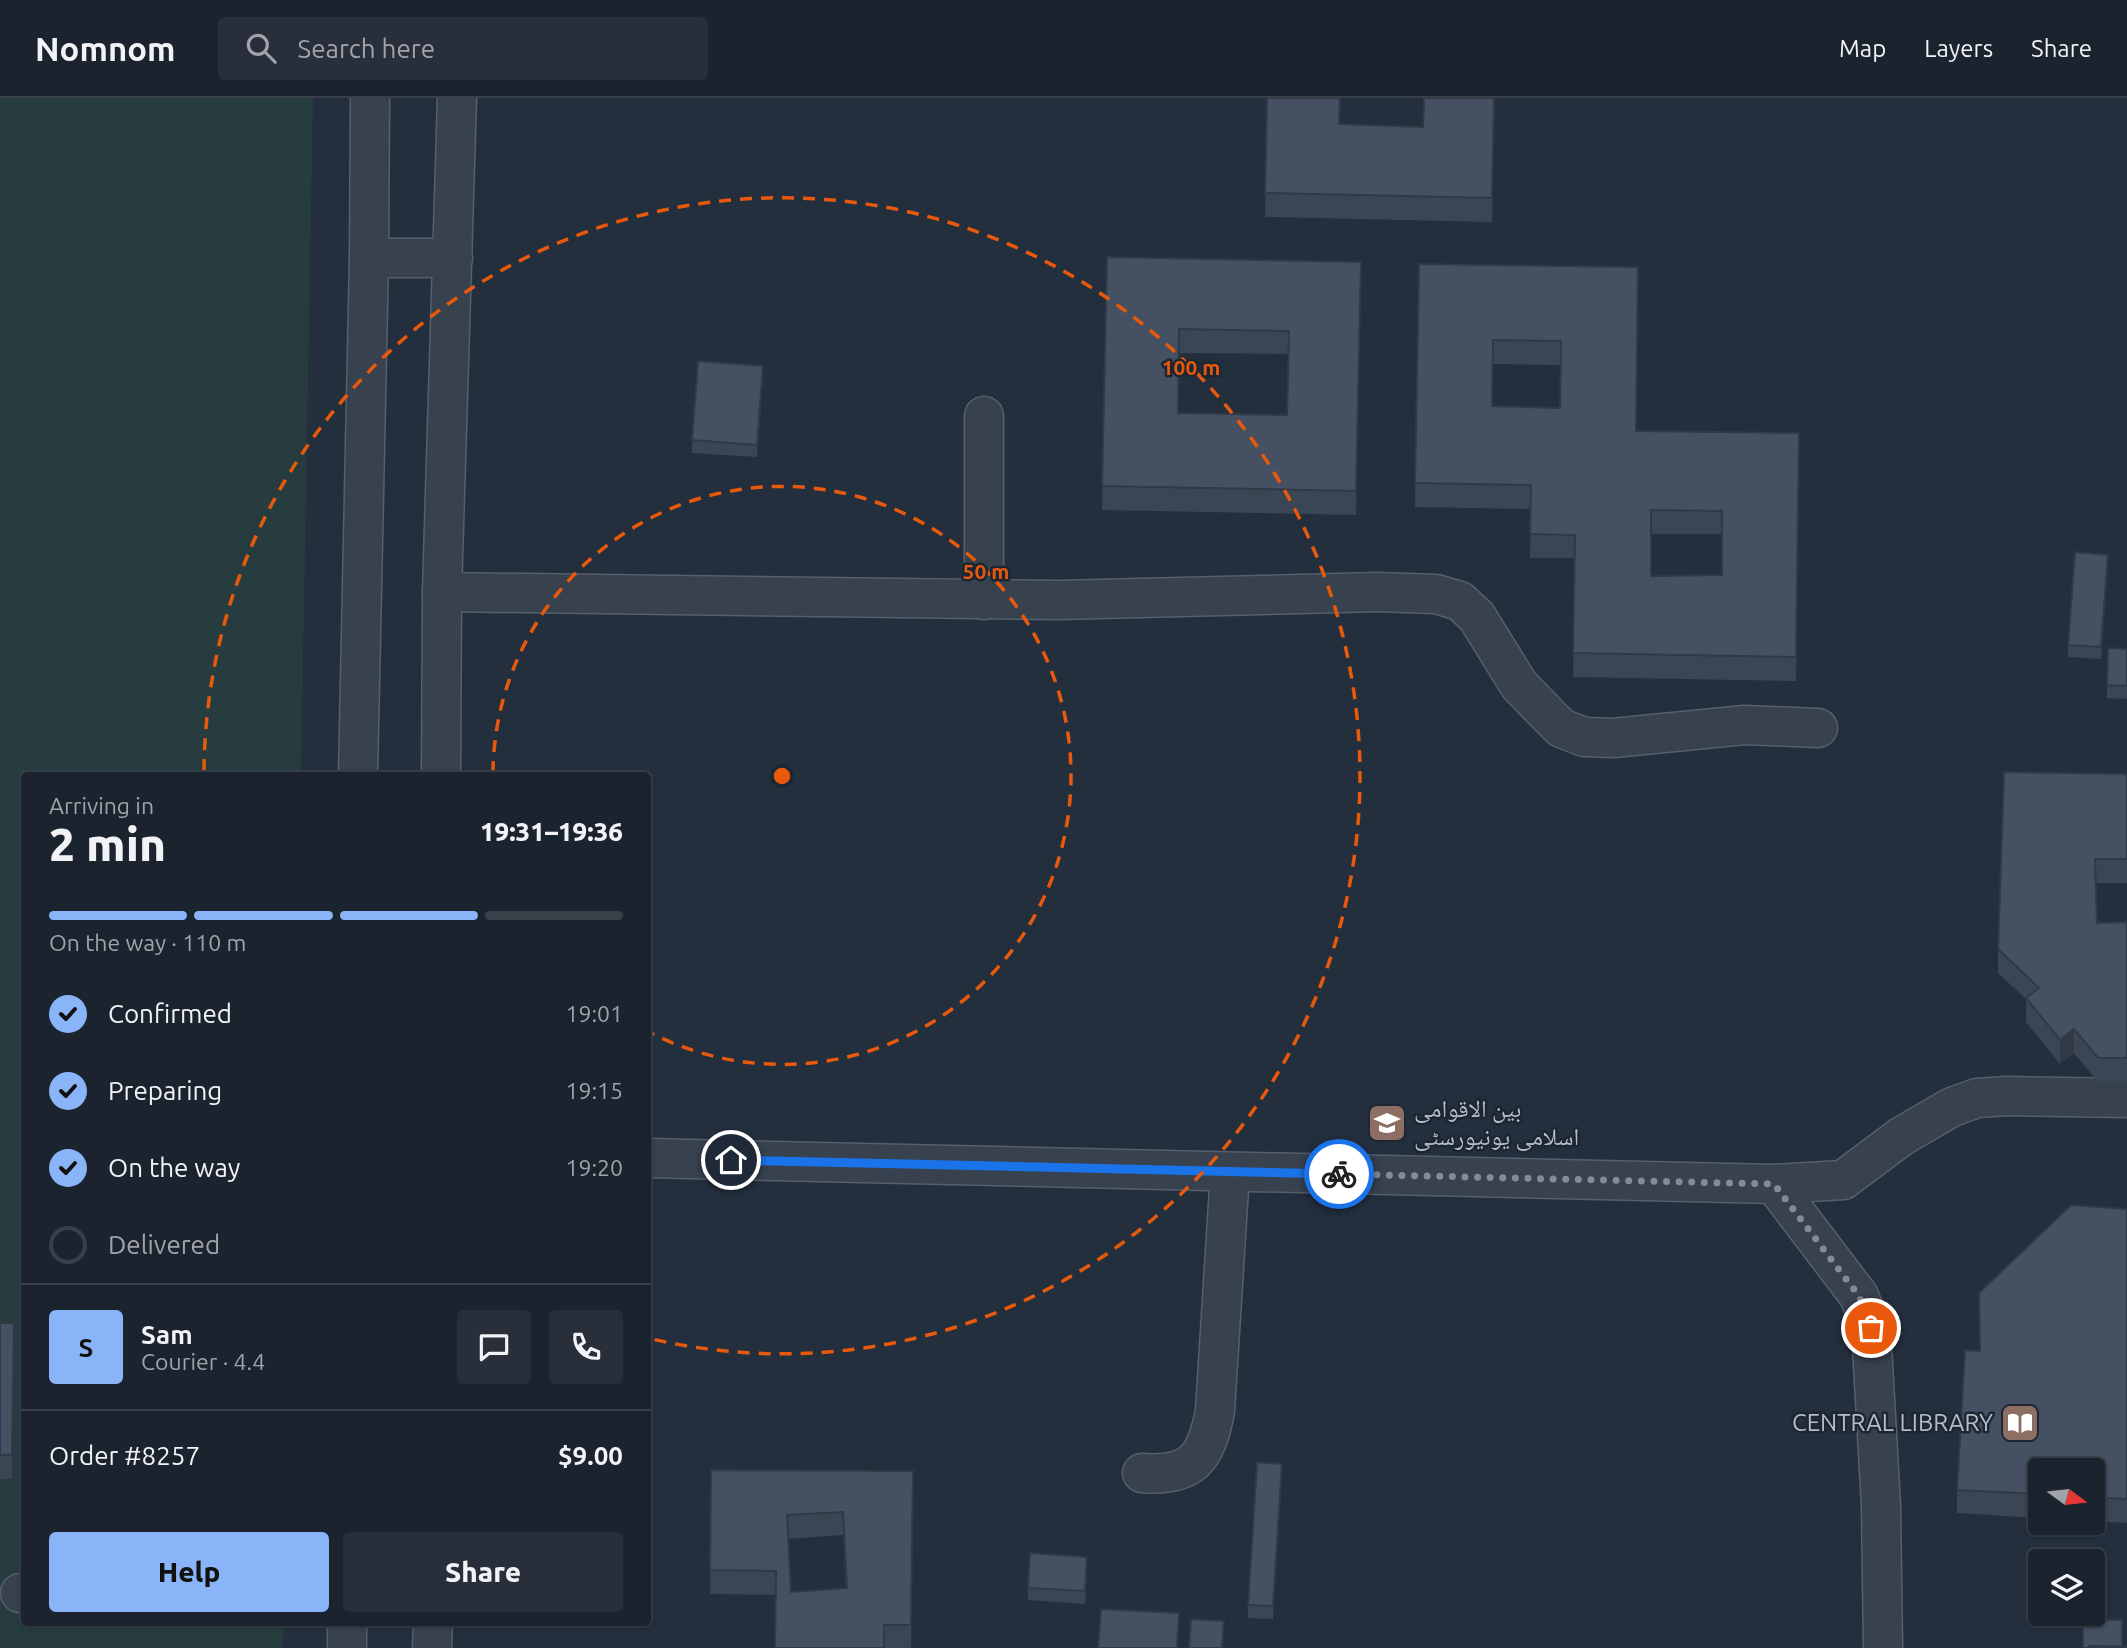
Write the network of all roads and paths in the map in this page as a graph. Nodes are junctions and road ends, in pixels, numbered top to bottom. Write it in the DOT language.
graph roads {
  1 [pos="370,98"];
  2 [pos="457,98"];
  3 [pos="369,258"];
  4 [pos="453,258"];
  5 [pos="984,416"];
  6 [pos="442,592"];
  7 [pos="984,600"];
  8 [pos="1818,728"];
  9 [pos="358,772"];
  10 [pos="441,772"];
  11 [pos="2127,1098"];
  12 [pos="651,1158"];
  13 [pos="1230,1171"];
  14 [pos="1774,1184"];
  15 [pos="1142,1473"];
  16 [pos="347,1626"];
  17 [pos="433,1626"];
  18 [pos="347,1648"];
  19 [pos="432,1648"];
  20 [pos="1882,1648"];
  1 -- 3 [label="street"];
  2 -- 4 [label="street"];
  3 -- 4 [label="street"];
  3 -- 9 [label="street"];
  4 -- 6 [label="street"];
  5 -- 7 [label="street"];
  6 -- 7 [label="street"];
  6 -- 10 [label="street"];
  7 -- 8 [label="street"];
  11 -- 14 [label="street"];
  12 -- 13 [label="street"];
  13 -- 14 [label="street"];
  13 -- 15 [label="street"];
  14 -- 20 [label="street"];
  16 -- 18 [label="street"];
  17 -- 19 [label="street"];
}
